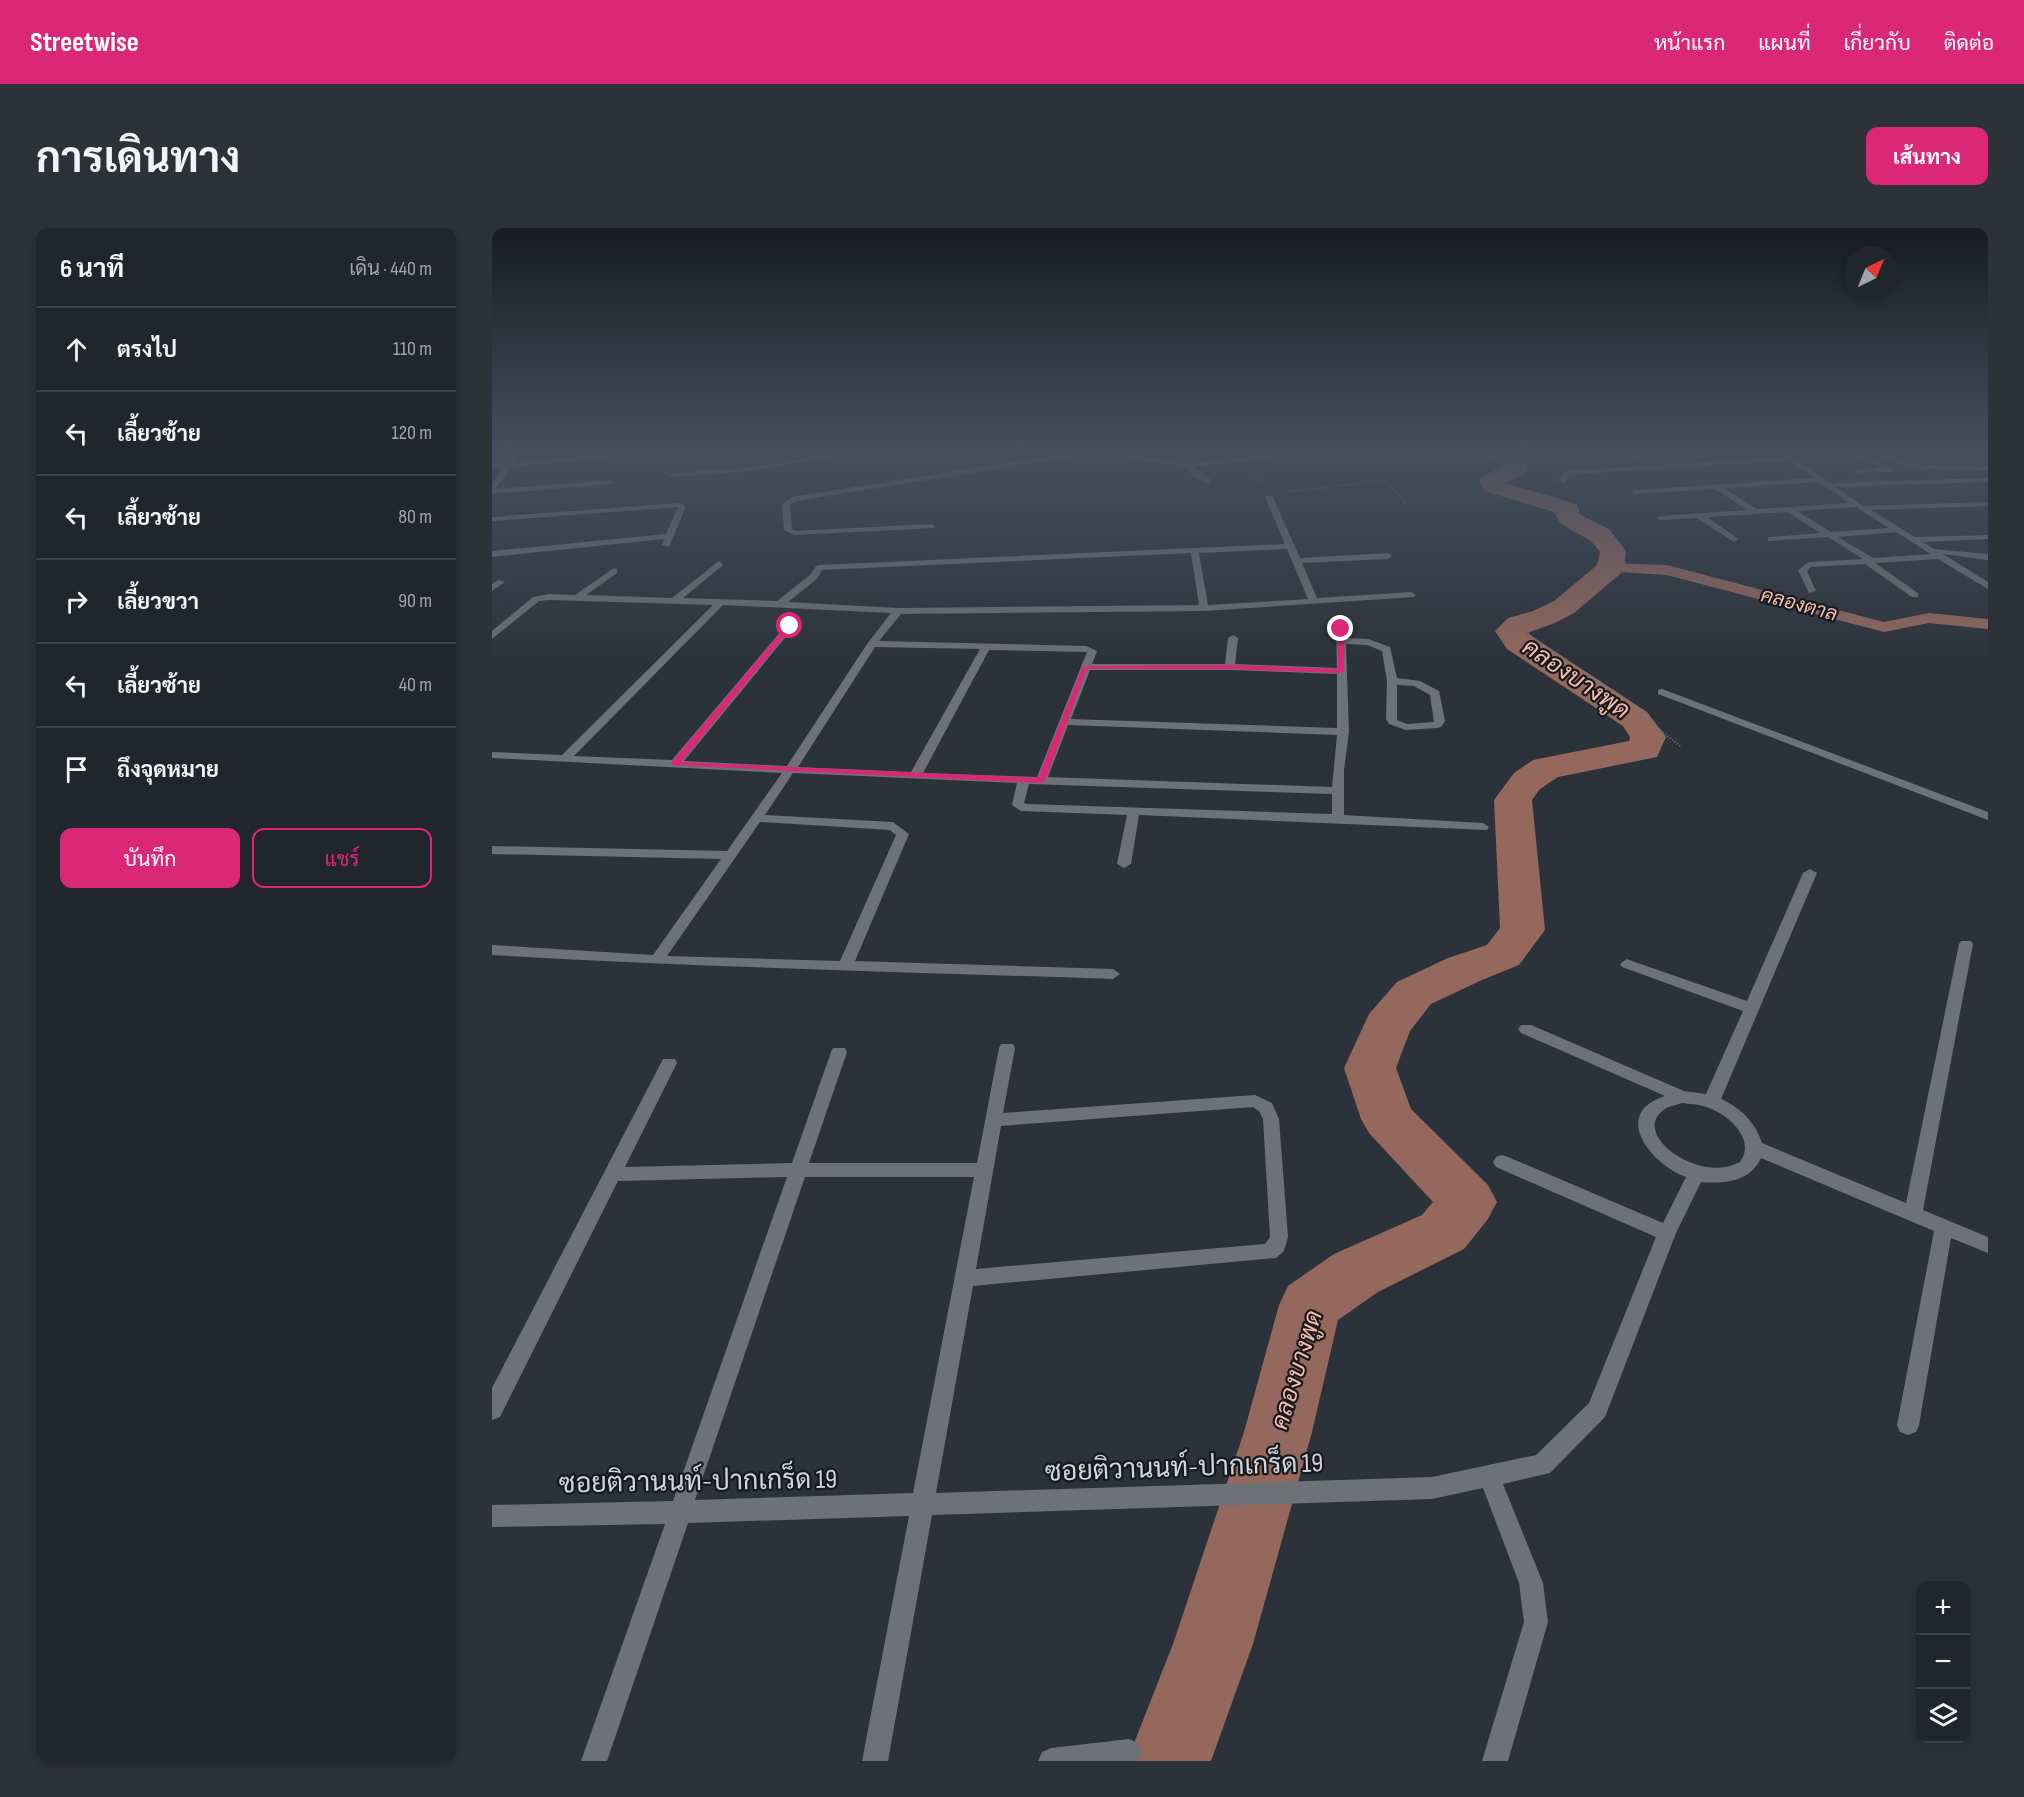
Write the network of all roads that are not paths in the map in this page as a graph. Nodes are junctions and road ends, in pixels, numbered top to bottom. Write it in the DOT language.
graph roads {
  1 [pos="676,522"];
  2 [pos="787,522"];
  3 [pos="1280,522"];
  4 [pos="1707,522"];
  5 [pos="1808,522"];
  6 [pos="1884,522"];
  7 [pos="931,526"];
  8 [pos="1897,530"];
  9 [pos="1829,535"];
  10 [pos="671,536"];
  11 [pos="1988,537"];
  12 [pos="1771,538"];
  13 [pos="1734,540"];
  14 [pos="1913,540"];
  15 [pos="666,545"];
  16 [pos="1290,546"];
  17 [pos="1195,551"];
  18 [pos="1931,551"];
  19 [pos="492,554"];
  20 [pos="824,556"];
  21 [pos="1388,556"];
  22 [pos="1940,556"];
  23 [pos="1988,557"];
  24 [pos="1298,561"];
  25 [pos="1870,561"];
  26 [pos="719,564"];
  27 [pos="819,568"];
  28 [pos="614,571"];
  29 [pos="501,582"];
  30 [pos="1988,586"];
  31 [pos="492,588"];
  32 [pos="1812,591"];
  33 [pos="1411,595"];
  34 [pos="1915,595"];
  35 [pos="577,598"];
  36 [pos="674,602"];
  37 [pos="1314,602"];
  38 [pos="720,603"];
  39 [pos="778,604"];
  40 [pos="1204,608"];
  41 [pos="898,611"];
  42 [pos="790,626"];
  43 [pos="1341,629"];
  44 [pos="492,636"];
  45 [pos="1233,638"];
  46 [pos="1342,641"];
  47 [pos="872,644"];
  48 [pos="986,647"];
  49 [pos="1230,667"];
  50 [pos="1085,668"];
  51 [pos="1341,671"];
  52 [pos="1392,681"];
  53 [pos="1662,692"];
  54 [pos="1064,722"];
  55 [pos="1342,732"];
  56 [pos="492,755"];
  57 [pos="566,757"];
  58 [pos="675,764"];
  59 [pos="790,770"];
  60 [pos="915,776"];
  61 [pos="1024,780"];
  62 [pos="1041,781"];
  63 [pos="1338,791"];
  64 [pos="1133,813"];
  65 [pos="1988,816"];
  66 [pos="756,818"];
  67 [pos="1338,818"];
  68 [pos="1483,827"];
  69 [pos="492,850"];
  70 [pos="730,855"];
  71 [pos="1124,864"];
  72 [pos="1810,873"];
  73 [pos="1966,944"];
  74 [pos="492,950"];
  75 [pos="657,960"];
  76 [pos="1627,964"];
  77 [pos="844,967"];
  78 [pos="1113,974"];
  79 [pos="1751,1008"];
  80 [pos="1526,1029"];
  81 [pos="1006,1048"];
  82 [pos="839,1052"];
  83 [pos="669,1063"];
  84 [pos="1682,1097"];
  85 [pos="1711,1102"];
  86 [pos="993,1120"];
  87 [pos="1755,1148"];
  88 [pos="1502,1162"];
  89 [pos="798,1170"];
  90 [pos="984,1170"];
  91 [pos="612,1174"];
  92 [pos="1696,1174"];
  93 [pos="1913,1214"];
  94 [pos="1944,1226"];
  95 [pos="1667,1233"];
  96 [pos="1988,1245"];
  97 [pos="963,1278"];
  98 [pos="492,1410"];
  99 [pos="1908,1425"];
  100 [pos="1489,1476"];
  101 [pos="921,1505"];
  102 [pos="681,1512"];
  103 [pos="492,1516"];
  104 [pos="1129,1752"];
  105 [pos="594,1761"];
  106 [pos="875,1761"];
  107 [pos="1051,1761"];
  108 [pos="1496,1761"];
  1 -- 10 [label="street"];
  2 -- 7 [label="street"];
  3 -- 16 [label="street"];
  4 -- 13 [label="street"];
  5 -- 9 [label="street"];
  6 -- 8 [label="street"];
  8 -- 9 [label="street"];
  8 -- 14 [label="street"];
  9 -- 12 [label="street"];
  9 -- 25 [label="street"];
  10 -- 15 [label="street"];
  10 -- 19 [label="street"];
  11 -- 14 [label="street"];
  14 -- 18 [label="street"];
  16 -- 17 [label="street"];
  16 -- 24 [label="street"];
  17 -- 27 [label="street"];
  17 -- 40 [label="street"];
  18 -- 22 [label="street"];
  18 -- 23 [label="street"];
  20 -- 27 [label="street"];
  21 -- 24 [label="street"];
  22 -- 25 [label="street"];
  22 -- 30 [label="street"];
  24 -- 37 [label="street"];
  25 -- 32 [label="street"];
  25 -- 34 [label="street"];
  26 -- 36 [label="street"];
  27 -- 39 [label="street"];
  28 -- 35 [label="street"];
  29 -- 31 [label="street"];
  33 -- 37 [label="street"];
  35 -- 36 [label="street"];
  35 -- 44 [label="street"];
  36 -- 38 [label="street"];
  37 -- 40 [label="street"];
  38 -- 39 [label="street"];
  38 -- 57 [label="street"];
  39 -- 41 [label="street"];
  40 -- 41 [label="street"];
  41 -- 47 [label="street"];
  42 -- 58 [label="street"];
  43 -- 46 [label="street"];
  45 -- 49 [label="street"];
  46 -- 51 [label="street"];
  46 -- 52 [label="street"];
  47 -- 48 [label="street"];
  47 -- 59 [label="street"];
  48 -- 50 [label="street"];
  48 -- 60 [label="street"];
  49 -- 50 [label="street"];
  49 -- 51 [label="street"];
  50 -- 54 [label="street"];
  51 -- 55 [label="street"];
  52 -- 52 [label="street"];
  53 -- 65 [label="street"];
  54 -- 55 [label="street"];
  54 -- 62 [label="street"];
  55 -- 63 [label="street"];
  56 -- 57 [label="street"];
  57 -- 58 [label="street"];
  58 -- 59 [label="street"];
  59 -- 60 [label="street"];
  59 -- 66 [label="street"];
  60 -- 61 [label="street"];
  61 -- 62 [label="street"];
  61 -- 64 [label="street"];
  62 -- 63 [label="street"];
  63 -- 67 [label="street"];
  64 -- 67 [label="street"];
  64 -- 71 [label="street"];
  66 -- 70 [label="street"];
  66 -- 77 [label="street"];
  67 -- 68 [label="street"];
  69 -- 70 [label="street"];
  70 -- 75 [label="street"];
  72 -- 79 [label="street"];
  73 -- 93 [label="street"];
  74 -- 75 [label="street"];
  75 -- 77 [label="street"];
  76 -- 79 [label="street"];
  77 -- 78 [label="street"];
  79 -- 85 [label="street"];
  80 -- 84 [label="street"];
  81 -- 86 [label="street"];
  82 -- 89 [label="street"];
  83 -- 91 [label="street"];
  84 -- 85 [label="street"];
  84 -- 92 [label="street"];
  85 -- 87 [label="street"];
  86 -- 90 [label="street"];
  86 -- 97 [label="street"];
  87 -- 92 [label="street"];
  87 -- 93 [label="street"];
  88 -- 95 [label="street"];
  89 -- 90 [label="street"];
  89 -- 91 [label="street"];
  89 -- 102 [label="street"];
  90 -- 97 [label="street"];
  91 -- 98 [label="street"];
  92 -- 95 [label="street, ซอยติวานนท์-ปากเกร็ด 19"];
  93 -- 94 [label="street"];
  94 -- 96 [label="street"];
  94 -- 99 [label="street"];
  95 -- 100 [label="street, ซอยติวานนท์-ปากเกร็ด 19"];
  97 -- 101 [label="street"];
  100 -- 101 [label="street, ซอยติวานนท์-ปากเกร็ด 19"];
  100 -- 108 [label="street"];
  101 -- 102 [label="street, ซอยติวานนท์-ปากเกร็ด 19"];
  101 -- 106 [label="street"];
  102 -- 103 [label="street, ซอยติวานนท์-ปากเกร็ด 19"];
  102 -- 105 [label="street"];
  104 -- 107 [label="street"];
}
